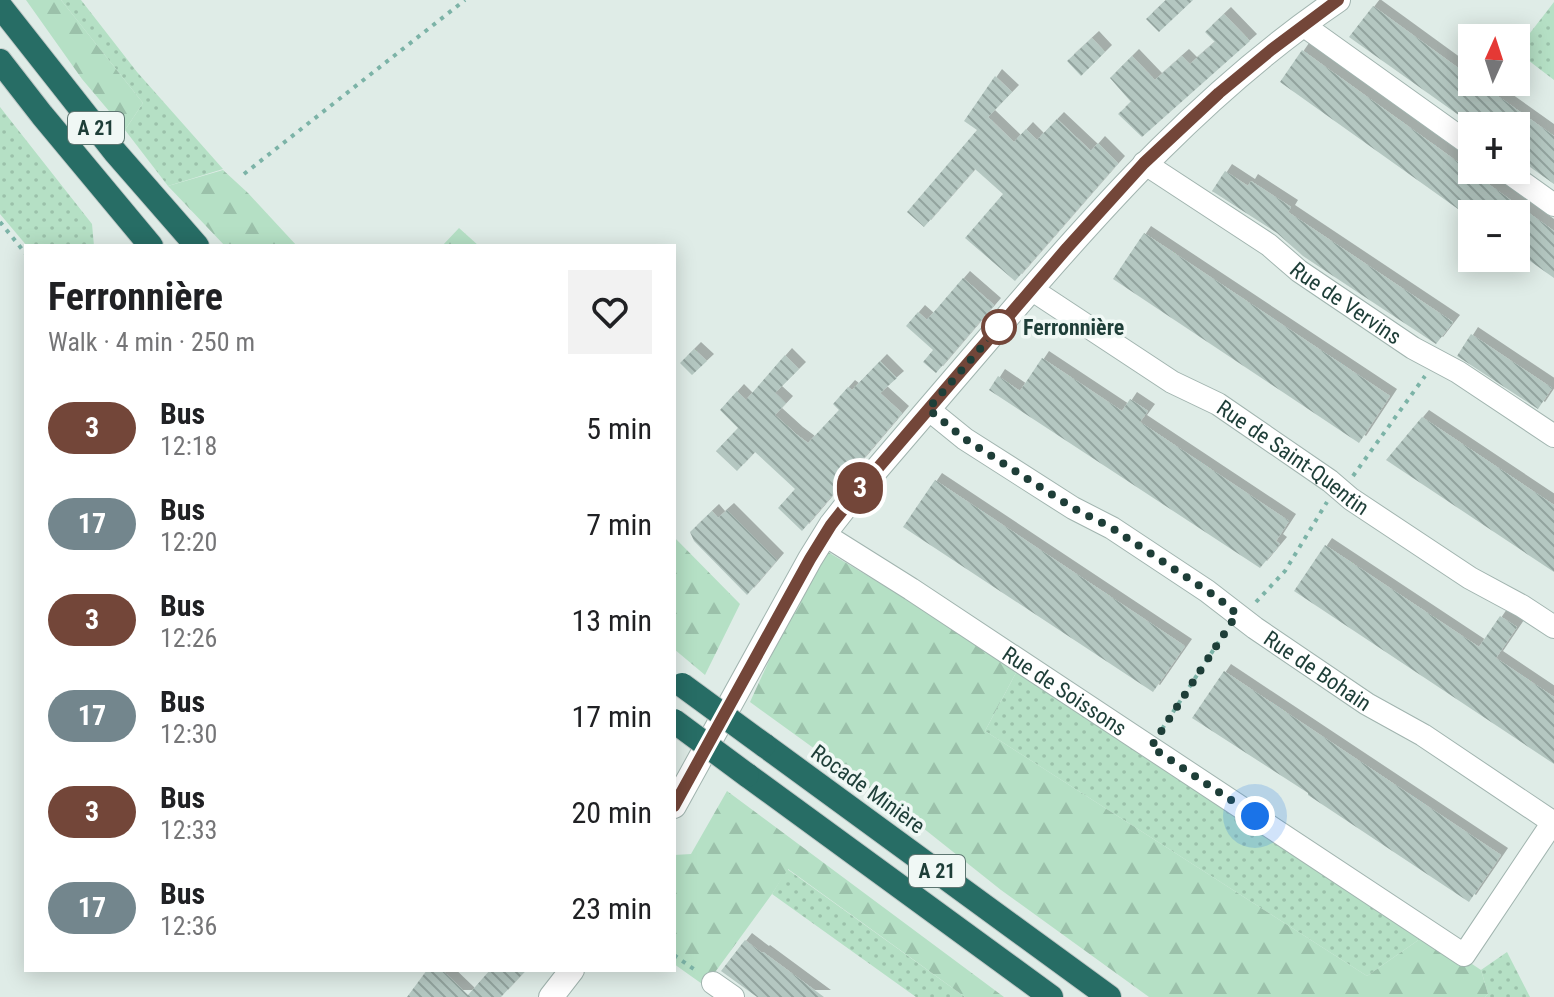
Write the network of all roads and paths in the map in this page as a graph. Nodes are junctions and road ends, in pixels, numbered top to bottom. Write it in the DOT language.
graph roads {
  1 [pos="465,0"];
  2 [pos="1338,0"];
  3 [pos="0,6"];
  4 [pos="1303,25"];
  5 [pos="0,61"];
  6 [pos="1458,136"];
  7 [pos="1144,163"];
  8 [pos="244,174"];
  9 [pos="1525,184"];
  10 [pos="1554,205"];
  11 [pos="0,222"];
  12 [pos="149,244"];
  13 [pos="195,244"];
  14 [pos="24,252"];
  15 [pos="1031,289"];
  16 [pos="1435,361"];
  17 [pos="928,409"];
  18 [pos="1554,436"];
  19 [pos="1339,489"];
  20 [pos="825,535"];
  21 [pos="1239,616"];
  22 [pos="1554,627"];
  23 [pos="678,682"];
  24 [pos="676,722"];
  25 [pos="1151,747"];
  26 [pos="676,802"];
  27 [pos="1554,822"];
  28 [pos="676,956"];
  29 [pos="570,972"];
  30 [pos="713,983"];
  31 [pos="551,997"];
  32 [pos="733,997"];
  33 [pos="1051,997"];
  34 [pos="1109,997"];
  1 -- 8 [label="path"];
  2 -- 4 [label="street"];
  3 -- 13 [label="highway, A 21"];
  4 -- 6 [label="street"];
  4 -- 7 [label="street"];
  5 -- 12 [label="highway, A 21"];
  7 -- 15 [label="street"];
  7 -- 16 [label="street, Rue de Vervins"];
  9 -- 10 [label="street"];
  11 -- 14 [label="path"];
  15 -- 17 [label="street"];
  15 -- 19 [label="street, Rue de Saint-Quentin"];
  16 -- 18 [label="street, Rue de Vervins"];
  16 -- 19 [label="path"];
  17 -- 20 [label="street"];
  17 -- 21 [label="street, Rue de Bohain"];
  19 -- 21 [label="path"];
  19 -- 22 [label="street, Rue de Saint-Quentin"];
  20 -- 25 [label="street, Rue de Soissons"];
  20 -- 26 [label="street"];
  21 -- 25 [label="path"];
  21 -- 27 [label="street, Rue de Bohain"];
  23 -- 34 [label="highway, Rocade Minière / A 21, bridge"];
  24 -- 33 [label="highway, A 21, bridge"];
  25 -- 27 [label="street, Rue de Soissons"];
  28 -- 30 [label="path"];
  29 -- 31 [label="street"];
  30 -- 32 [label="street"];
}
